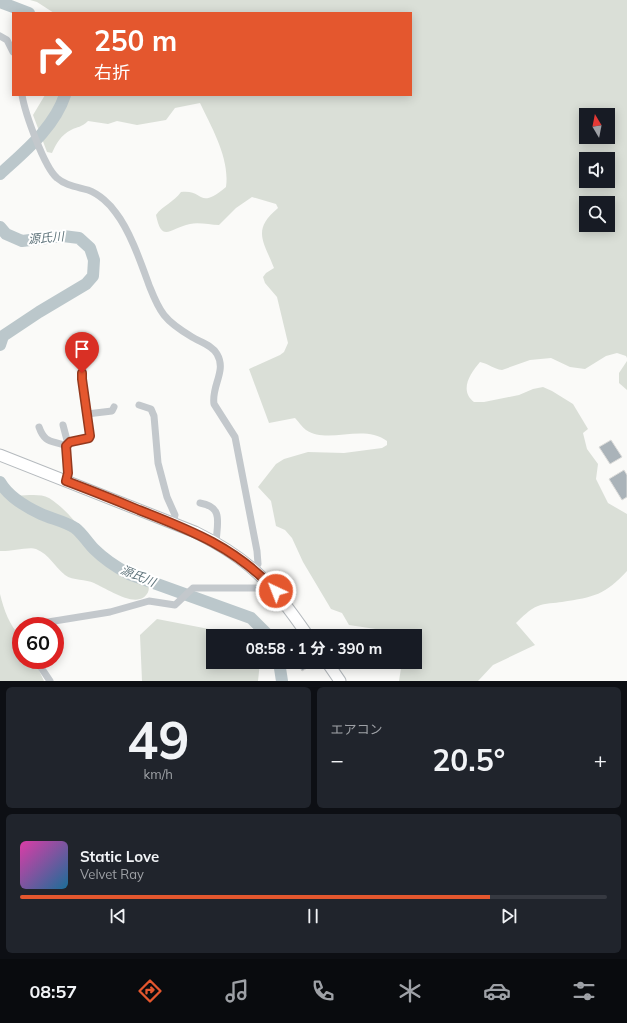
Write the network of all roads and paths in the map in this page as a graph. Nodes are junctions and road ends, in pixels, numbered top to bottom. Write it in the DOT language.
graph roads {
  1 [pos="0,36"];
  2 [pos="12,50"];
  3 [pos="22,96"];
  4 [pos="83,371"];
  5 [pos="139,405"];
  6 [pos="114,407"];
  7 [pos="87,414"];
  8 [pos="63,425"];
  9 [pos="39,427"];
  10 [pos="67,445"];
  11 [pos="4,456"];
  12 [pos="66,481"];
  13 [pos="200,503"];
  14 [pos="173,523"];
  15 [pos="216,543"];
  16 [pos="254,569"];
  17 [pos="270,585"];
  18 [pos="64,619"];
  19 [pos="303,629"];
  20 [pos="42,669"];
  21 [pos="332,669"];
  22 [pos="50,681"];
  23 [pos="340,681"];
  1 -- 2 [label="street"];
  3 -- 16 [label="street"];
  4 -- 7 [label="street"];
  5 -- 14 [label="street"];
  6 -- 7 [label="street"];
  7 -- 10 [label="street"];
  8 -- 10 [label="street"];
  9 -- 10 [label="street"];
  10 -- 12 [label="street"];
  11 -- 12 [label="main road"];
  12 -- 14 [label="main road"];
  13 -- 15 [label="street"];
  14 -- 15 [label="main road"];
  15 -- 16 [label="main road"];
  16 -- 17 [label="main road"];
  17 -- 18 [label="street"];
  17 -- 19 [label="main road"];
  20 -- 22 [label="street"];
  21 -- 23 [label="main road"];
}
